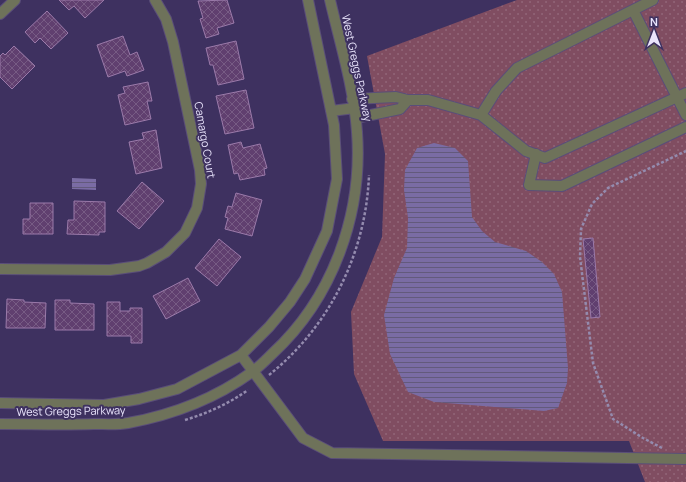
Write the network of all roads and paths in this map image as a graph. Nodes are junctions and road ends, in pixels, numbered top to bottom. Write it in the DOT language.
graph roads {
  1 [pos="15,0"];
  2 [pos="155,0"];
  3 [pos="308,0"];
  4 [pos="330,0"];
  5 [pos="653,0"];
  6 [pos="633,10"];
  7 [pos="0,14"];
  8 [pos="681,95"];
  9 [pos="408,100"];
  10 [pos="354,108"];
  11 [pos="331,111"];
  12 [pos="481,115"];
  13 [pos="686,115"];
  14 [pos="686,127"];
  15 [pos="686,151"];
  16 [pos="536,154"];
  17 [pos="0,269"];
  18 [pos="241,355"];
  19 [pos="253,372"];
  20 [pos="0,403"];
  21 [pos="0,424"];
  22 [pos="683,459"];
  1 -- 7 [label="street"];
  2 -- 17 [label="street, Camargo Court"];
  3 -- 11 [label="street, West Greggs Parkway"];
  4 -- 10 [label="street, West Greggs Parkway"];
  5 -- 6 [label="street"];
  6 -- 8 [label="street"];
  6 -- 12 [label="street"];
  8 -- 13 [label="street"];
  8 -- 16 [label="street"];
  9 -- 10 [label="street"];
  9 -- 10 [label="street"];
  9 -- 12 [label="street"];
  10 -- 11 [label="street"];
  10 -- 19 [label="street, West Greggs Parkway"];
  11 -- 18 [label="street, West Greggs Parkway"];
  12 -- 16 [label="street"];
  14 -- 16 [label="street"];
  15 -- 22 [label="path"];
  18 -- 19 [label="street"];
  18 -- 20 [label="street, West Greggs Parkway"];
  19 -- 21 [label="street, West Greggs Parkway"];
  19 -- 22 [label="street"];
}
